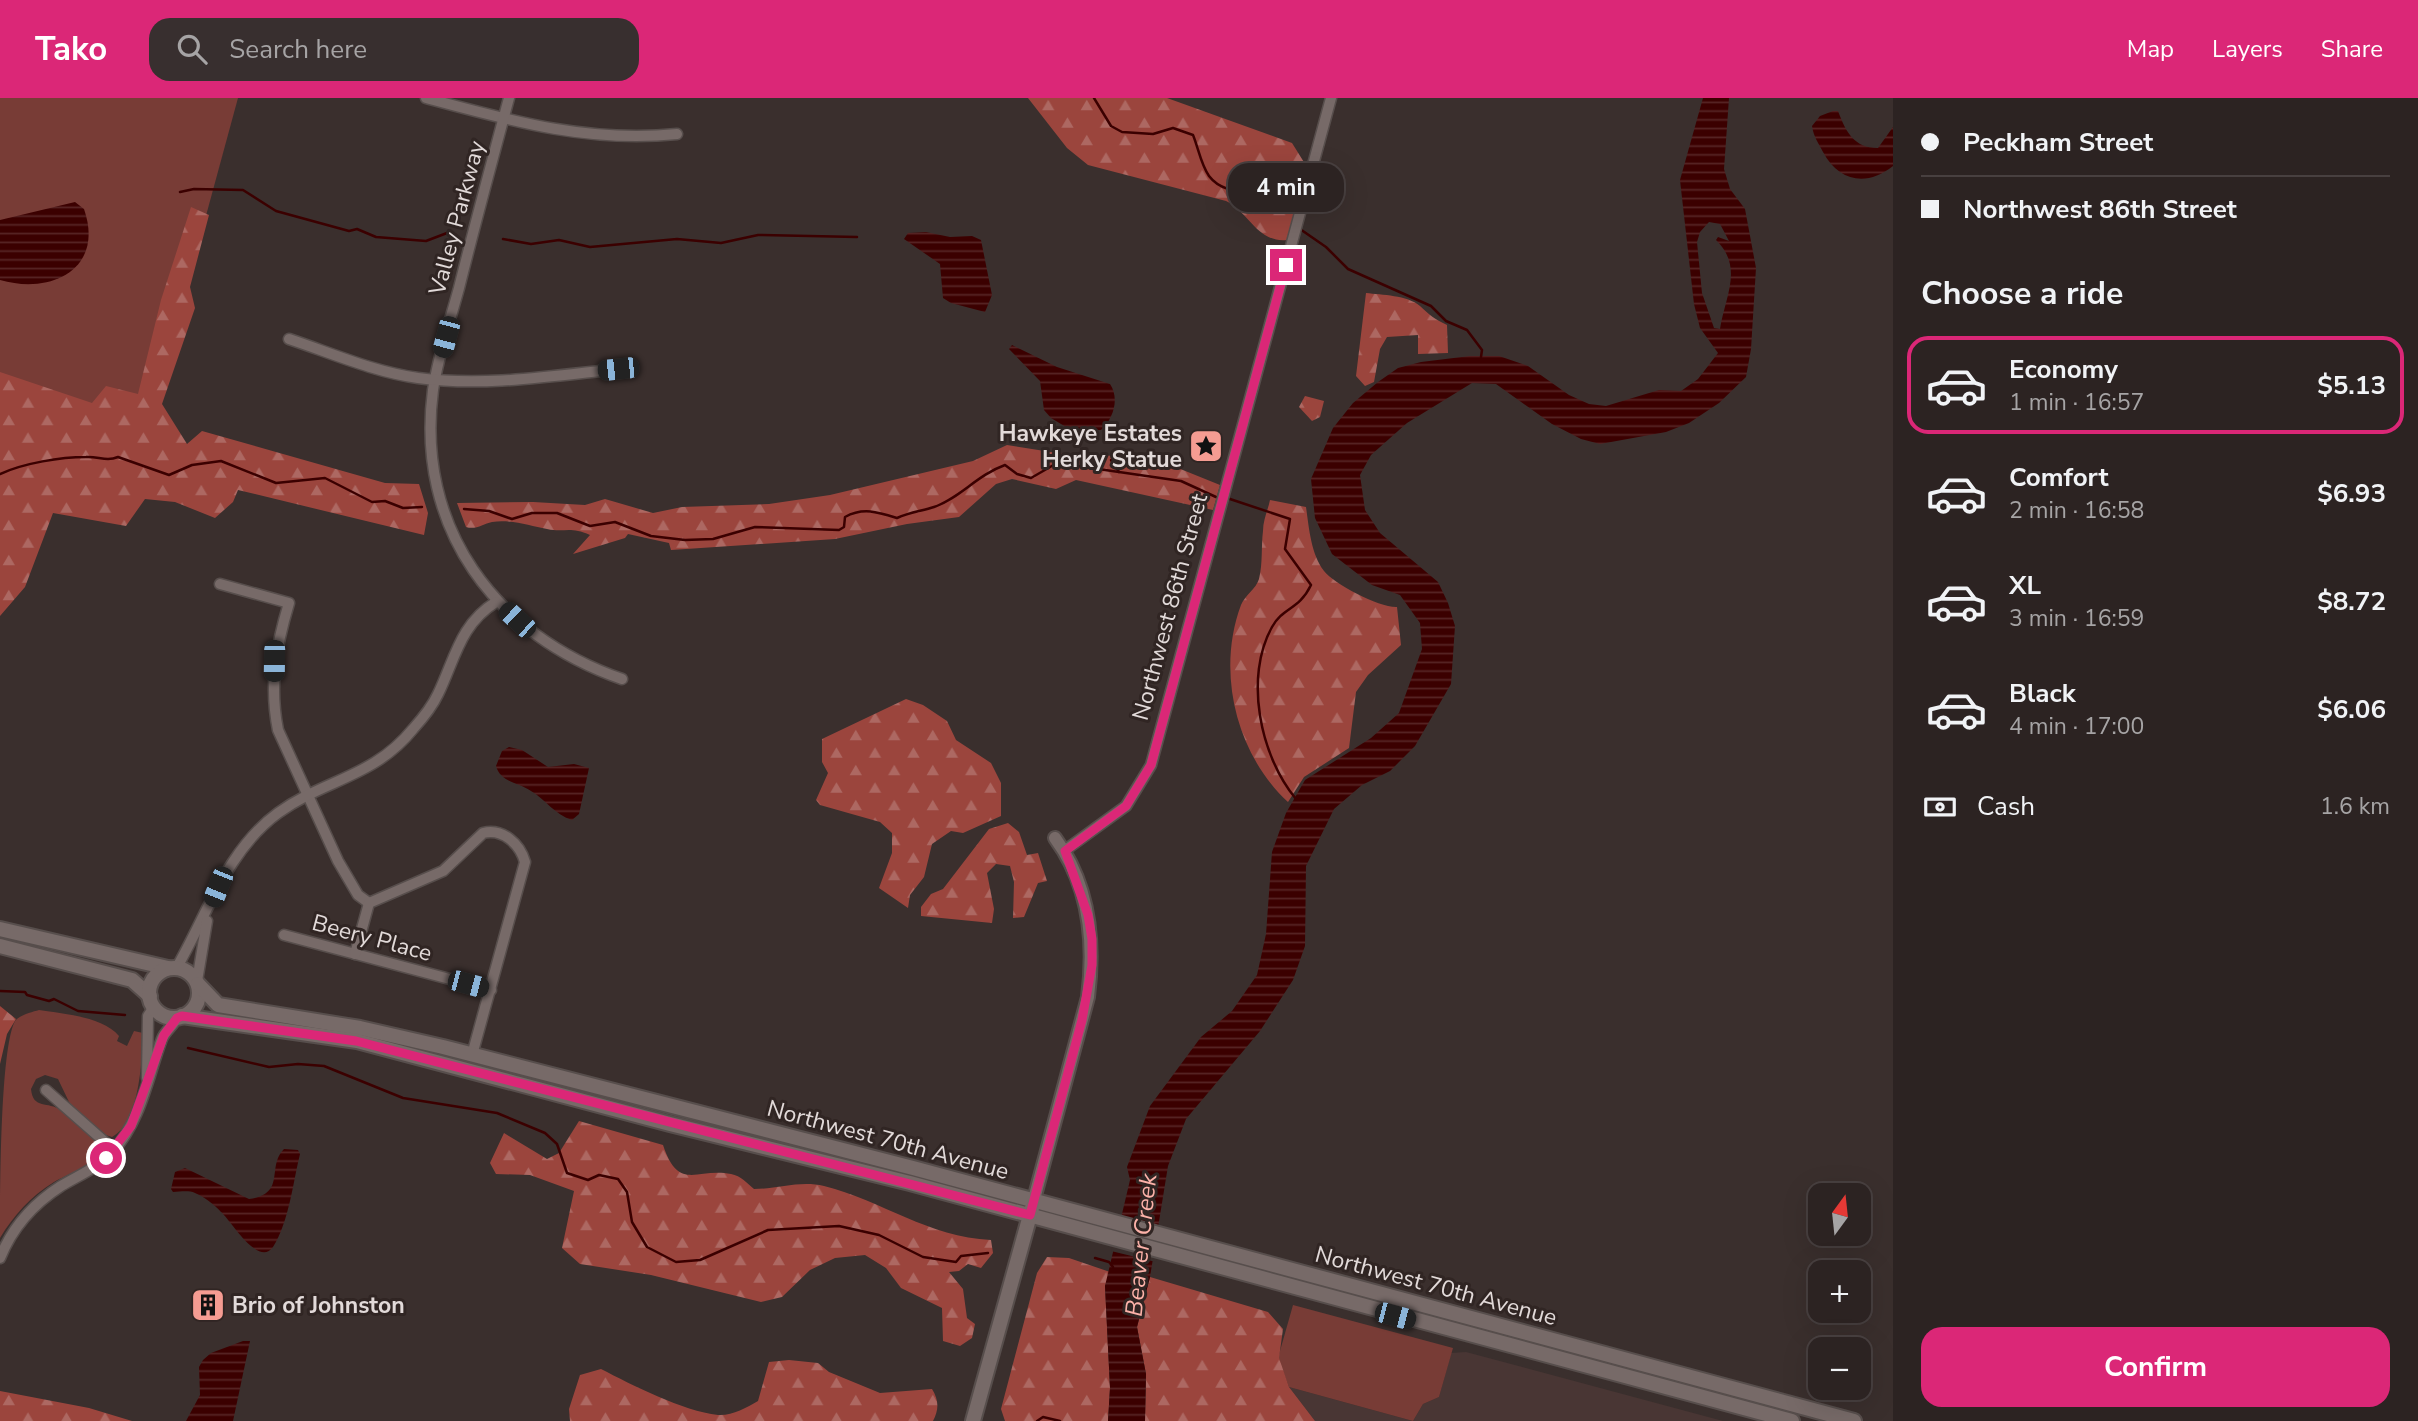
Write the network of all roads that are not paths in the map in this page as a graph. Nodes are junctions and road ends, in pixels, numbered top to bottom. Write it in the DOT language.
graph roads {
  1 [pos="426,98"];
  2 [pos="509,98"];
  3 [pos="1331,98"];
  4 [pos="504,117"];
  5 [pos="677,134"];
  6 [pos="289,339"];
  7 [pos="618,369"];
  8 [pos="436,378"];
  9 [pos="220,584"];
  10 [pos="496,602"];
  11 [pos="622,679"];
  12 [pos="309,794"];
  13 [pos="1055,838"];
  14 [pos="1065,851"];
  15 [pos="369,904"];
  16 [pos="210,907"];
  17 [pos="0,929"];
  18 [pos="284,935"];
  19 [pos="0,946"];
  20 [pos="355,954"];
  21 [pos="172,968"];
  22 [pos="197,983"];
  23 [pos="491,990"];
  24 [pos="152,1002"];
  25 [pos="180,1017"];
  26 [pos="472,1055"];
  27 [pos="147,1078"];
  28 [pos="46,1090"];
  29 [pos="646,1100"];
  30 [pos="641,1116"];
  31 [pos="114,1150"];
  32 [pos="1032,1209"];
  33 [pos="0,1258"];
  34 [pos="973,1421"];
  35 [pos="1791,1421"];
  36 [pos="1854,1421"];
  1 -- 4 [label="street"];
  2 -- 4 [label="street, Valley Parkway"];
  3 -- 14 [label="street, Northwest 86th Street"];
  4 -- 5 [label="street"];
  4 -- 8 [label="street, Valley Parkway"];
  6 -- 8 [label="street"];
  7 -- 8 [label="street"];
  8 -- 10 [label="street, Valley Parkway"];
  9 -- 12 [label="street"];
  10 -- 11 [label="street, Valley Parkway"];
  10 -- 12 [label="street"];
  12 -- 15 [label="street"];
  12 -- 16 [label="street"];
  13 -- 14 [label="street"];
  14 -- 32 [label="street"];
  15 -- 20 [label="street"];
  15 -- 23 [label="street"];
  16 -- 21 [label="street"];
  16 -- 22 [label="street"];
  17 -- 21 [label="main road, Northwest 70th Avenue"];
  18 -- 20 [label="street, Beery Place"];
  19 -- 24 [label="main road, Northwest 70th Avenue"];
  20 -- 23 [label="street, Beery Place"];
  21 -- 22 [label="main road, Northwest 70th Avenue"];
  21 -- 24 [label="main road"];
  22 -- 25 [label="main road"];
  22 -- 26 [label="main road, Northwest 70th Avenue"];
  23 -- 26 [label="street"];
  24 -- 25 [label="main road, Northwest 70th Avenue"];
  24 -- 27 [label="street"];
  25 -- 27 [label="street"];
  25 -- 30 [label="main road, Northwest 70th Avenue"];
  26 -- 29 [label="main road, Northwest 70th Avenue"];
  27 -- 31 [label="street"];
  28 -- 31 [label="street"];
  29 -- 30 [label="street"];
  29 -- 32 [label="main road, Northwest 70th Avenue"];
  30 -- 32 [label="main road, Northwest 70th Avenue"];
  31 -- 33 [label="street"];
  32 -- 34 [label="main road"];
  32 -- 35 [label="main road, Northwest 70th Avenue"];
  32 -- 36 [label="main road, Northwest 70th Avenue"];
}
